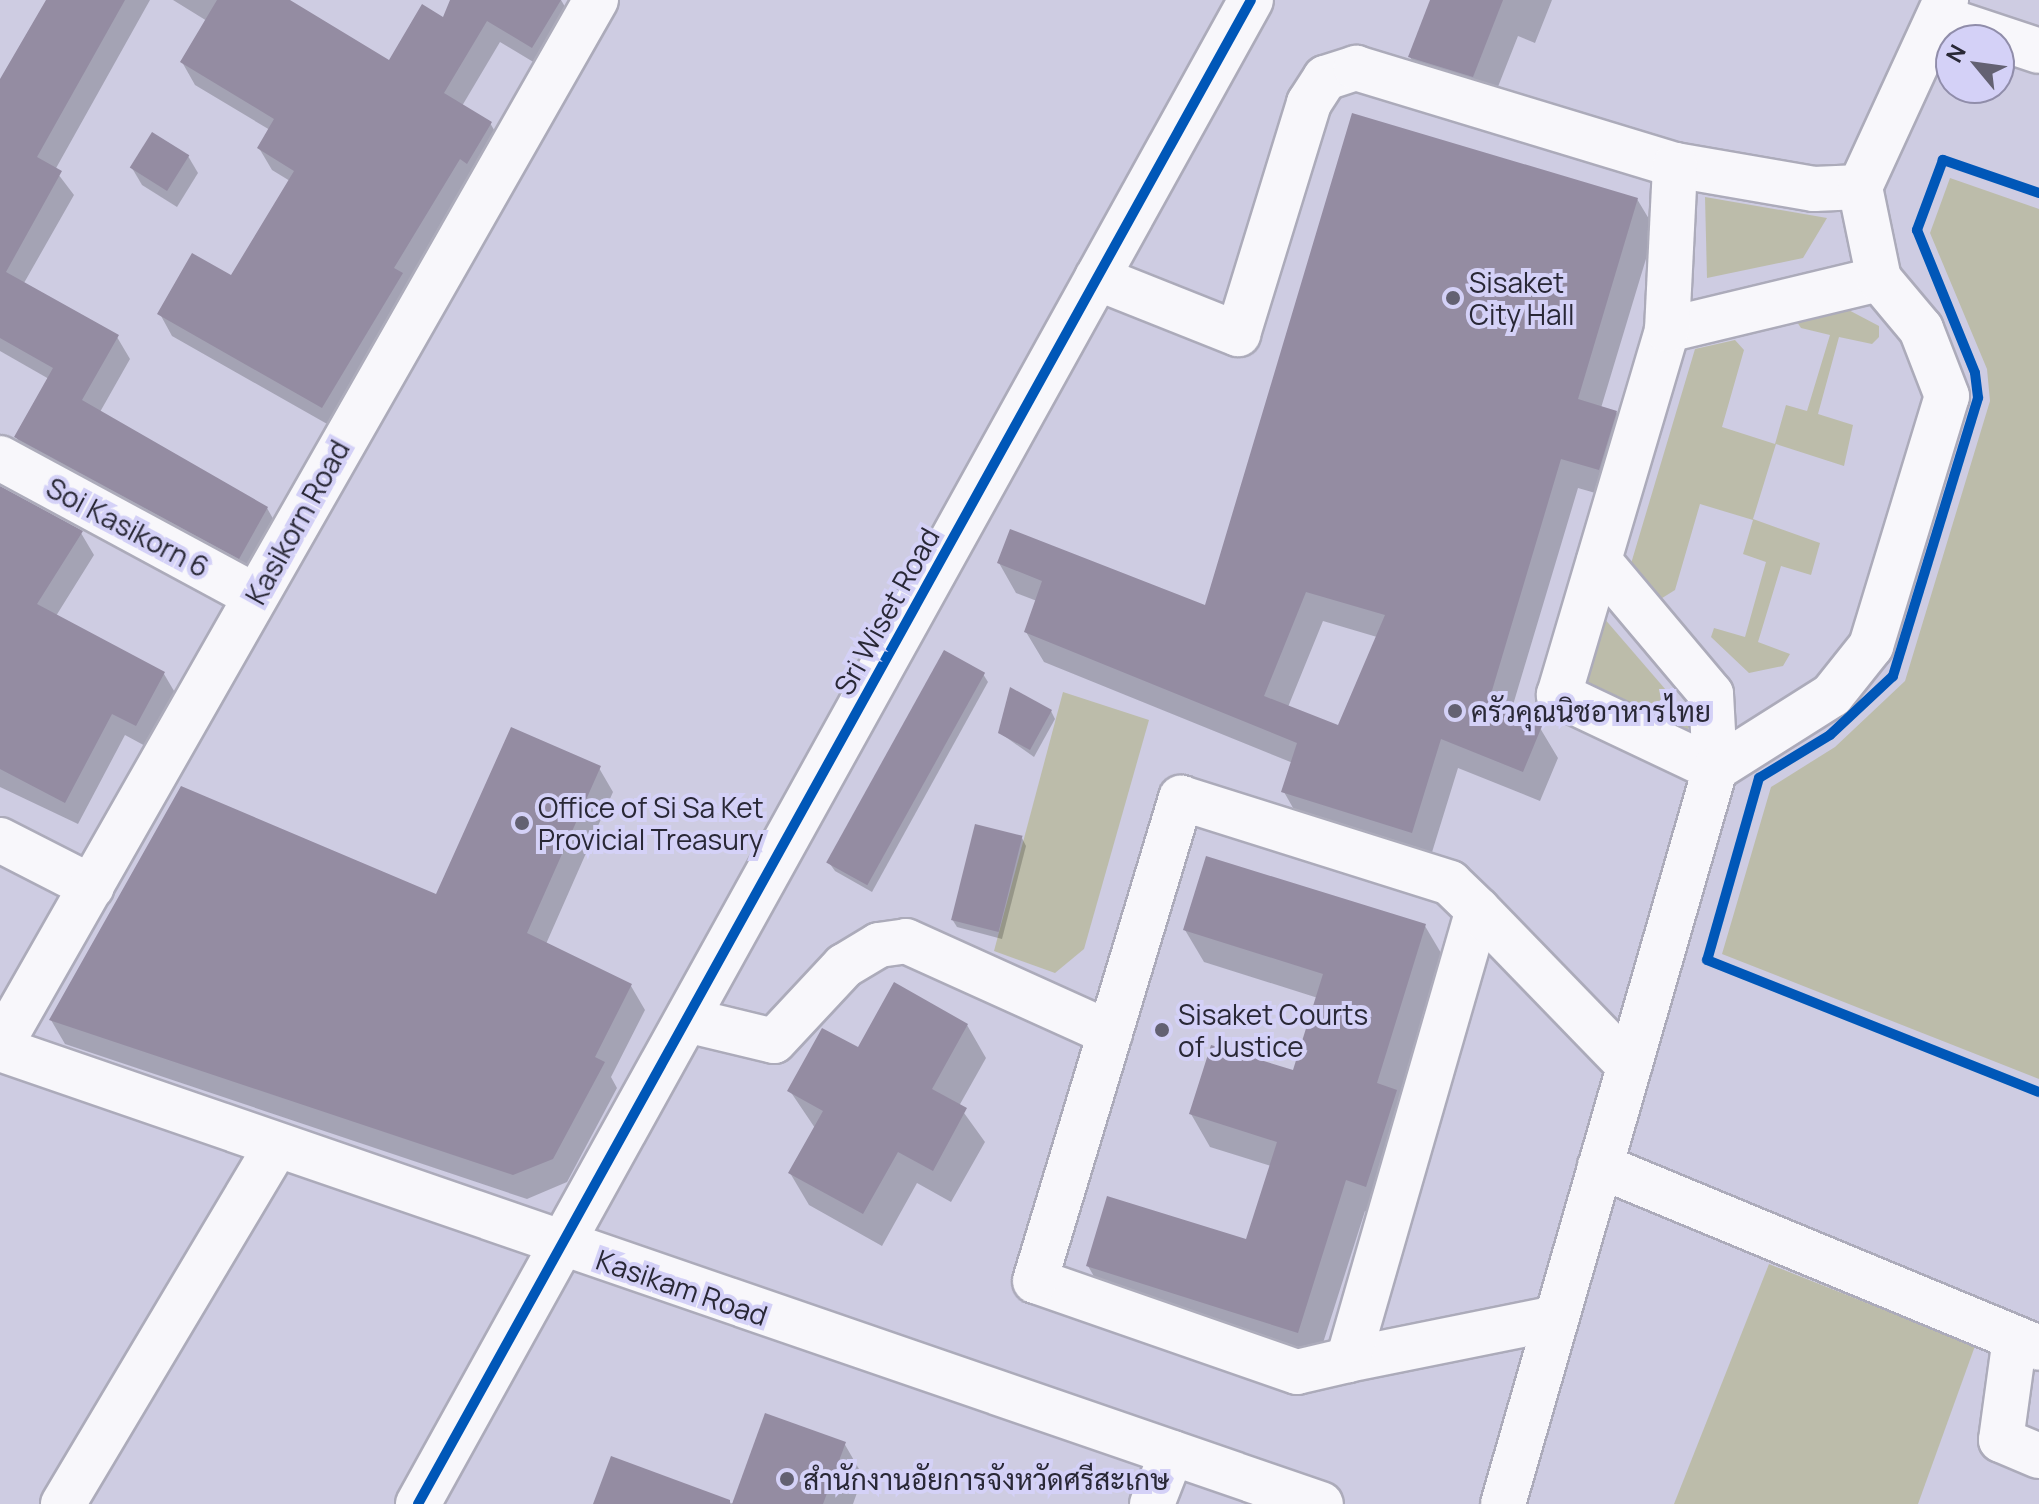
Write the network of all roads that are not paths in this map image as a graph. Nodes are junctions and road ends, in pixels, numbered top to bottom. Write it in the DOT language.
graph roads {
  1 [pos="596,0"];
  2 [pos="1251,0"];
  3 [pos="1943,9"];
  4 [pos="2039,51"];
  5 [pos="1675,165"];
  6 [pos="1860,187"];
  7 [pos="1097,278"];
  8 [pos="1879,279"];
  9 [pos="1667,330"];
  10 [pos="0,458"];
  11 [pos="1599,561"];
  12 [pos="255,596"];
  13 [pos="1715,769"];
  14 [pos="0,840"];
  15 [pos="92,887"];
  16 [pos="1478,910"];
  17 [pos="687,1020"];
  18 [pos="1110,1033"];
  19 [pos="0,1048"];
  20 [pos="1629,1066"];
  21 [pos="276,1146"];
  22 [pos="1600,1166"];
  23 [pos="562,1246"];
  24 [pos="1556,1318"];
  25 [pos="2027,1343"];
  26 [pos="1348,1360"];
  27 [pos="1172,1453"];
  28 [pos="2039,1456"];
  29 [pos="63,1504"];
  30 [pos="418,1504"];
  31 [pos="1152,1504"];
  32 [pos="1321,1504"];
  33 [pos="1503,1504"];
  1 -- 12 [label="street, Kasikorn Road"];
  2 -- 7 [label="street, Sri Wiset Road"];
  3 -- 4 [label="street"];
  3 -- 6 [label="street"];
  5 -- 6 [label="street"];
  5 -- 7 [label="street"];
  5 -- 9 [label="street"];
  6 -- 8 [label="street"];
  7 -- 17 [label="street, Sri Wiset Road"];
  8 -- 9 [label="street"];
  8 -- 13 [label="street"];
  9 -- 11 [label="street"];
  10 -- 12 [label="street, Soi Kasikorn 6"];
  11 -- 13 [label="street"];
  11 -- 13 [label="street"];
  12 -- 15 [label="street, Kasikorn Road"];
  13 -- 20 [label="street"];
  14 -- 15 [label="street"];
  15 -- 19 [label="street, Kasikorn Road"];
  16 -- 18 [label="street"];
  16 -- 20 [label="street"];
  16 -- 26 [label="street"];
  17 -- 18 [label="street"];
  17 -- 23 [label="street, Sri Wiset Road"];
  18 -- 26 [label="street"];
  19 -- 21 [label="street, Kasikam Road"];
  20 -- 22 [label="street"];
  21 -- 23 [label="street, Kasikam Road"];
  21 -- 29 [label="street"];
  22 -- 24 [label="street"];
  22 -- 25 [label="street"];
  23 -- 27 [label="street, Kasikam Road"];
  23 -- 30 [label="street, Sri Wiset Road"];
  24 -- 26 [label="street"];
  24 -- 33 [label="street"];
  25 -- 28 [label="street"];
  27 -- 31 [label="street"];
  27 -- 32 [label="street, Kasikam Road"];
}
